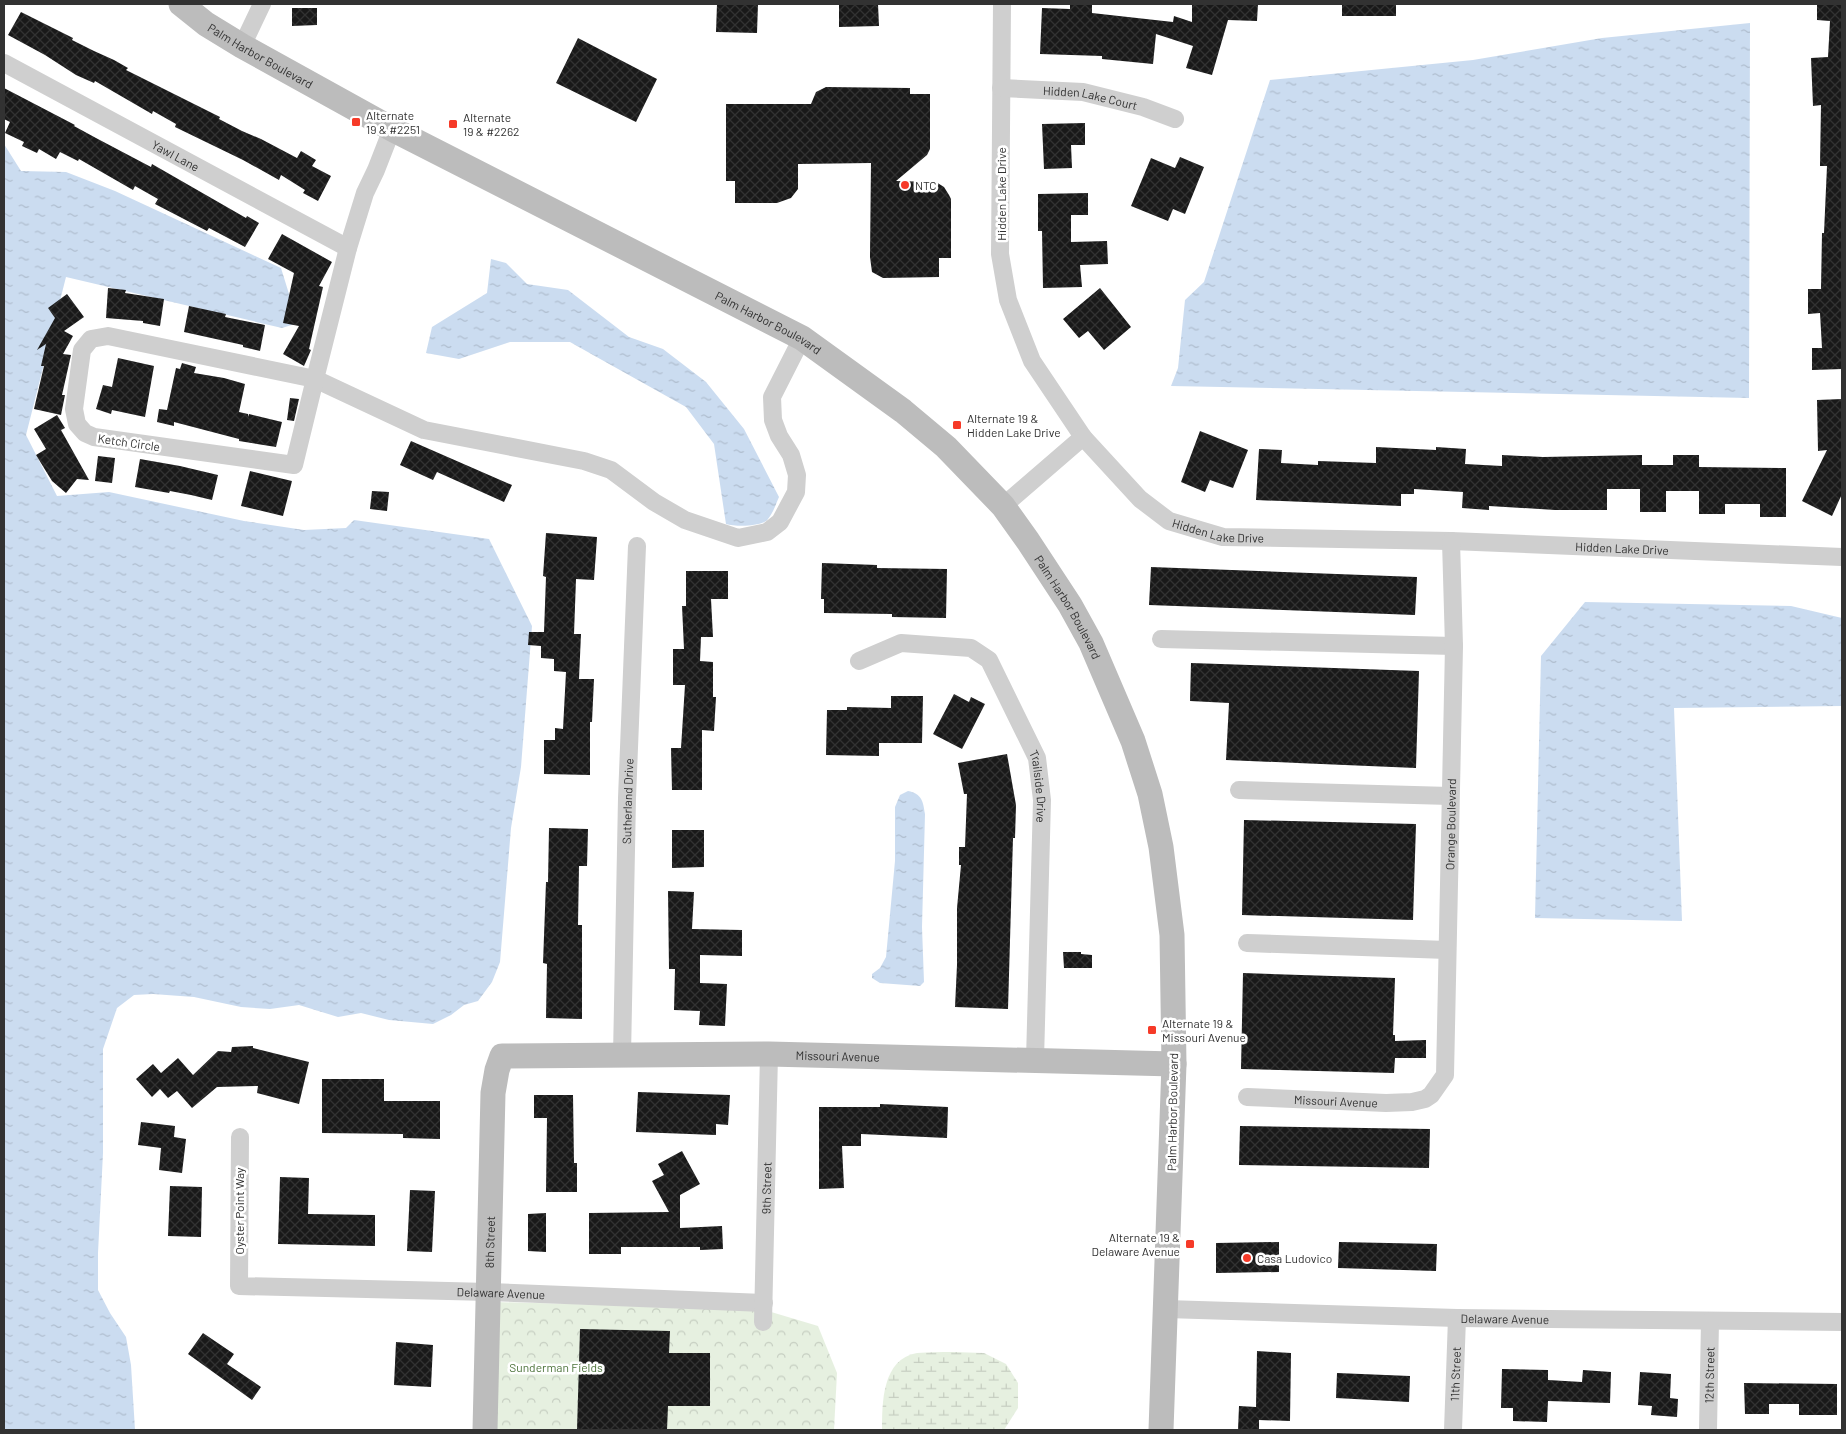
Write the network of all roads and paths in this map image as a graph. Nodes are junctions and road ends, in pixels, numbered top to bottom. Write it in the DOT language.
graph roads {
  1 [pos="181,4"];
  2 [pos="262,4"];
  3 [pos="1002,4"];
  4 [pos="242,46"];
  5 [pos="4,63"];
  6 [pos="1001,88"];
  7 [pos="1176,119"];
  8 [pos="392,129"];
  9 [pos="348,248"];
  10 [pos="802,338"];
  11 [pos="315,379"];
  12 [pos="1083,437"];
  13 [pos="1003,506"];
  14 [pos="1451,541"];
  15 [pos="637,546"];
  16 [pos="1842,557"];
  17 [pos="1161,639"];
  18 [pos="1454,646"];
  19 [pos="859,661"];
  20 [pos="1239,790"];
  21 [pos="1450,796"];
  22 [pos="1247,943"];
  23 [pos="1447,950"];
  24 [pos="770,1054"];
  25 [pos="502,1056"];
  26 [pos="622,1056"];
  27 [pos="1036,1060"];
  28 [pos="1174,1064"];
  29 [pos="1247,1097"];
  30 [pos="1425,1099"];
  31 [pos="240,1137"];
  32 [pos="239,1286"];
  33 [pos="489,1292"];
  34 [pos="764,1303"];
  35 [pos="1166,1309"];
  36 [pos="1457,1318"];
  37 [pos="1710,1321"];
  38 [pos="763,1322"];
  39 [pos="1842,1322"];
  40 [pos="485,1430"];
  41 [pos="1161,1430"];
  42 [pos="1453,1430"];
  43 [pos="1708,1430"];
  1 -- 4 [label="main road, Palm Harbor Boulevard"];
  2 -- 4 [label="street"];
  3 -- 6 [label="street, Hidden Lake Drive"];
  4 -- 8 [label="main road, Palm Harbor Boulevard"];
  5 -- 9 [label="street, Yawl Lane"];
  6 -- 7 [label="street, Hidden Lake Court"];
  6 -- 12 [label="street, Hidden Lake Drive"];
  8 -- 9 [label="street, Ketch Circle"];
  8 -- 10 [label="main road, Palm Harbor Boulevard"];
  9 -- 11 [label="street, Ketch Circle"];
  10 -- 11 [label="street"];
  10 -- 13 [label="main road, Palm Harbor Boulevard"];
  11 -- 11 [label="street, Ketch Circle"];
  12 -- 13 [label="street"];
  12 -- 14 [label="street, Hidden Lake Drive"];
  13 -- 28 [label="main road, Palm Harbor Boulevard"];
  14 -- 16 [label="street, Hidden Lake Drive"];
  14 -- 18 [label="street, Orange Boulevard"];
  15 -- 26 [label="street, Sutherland Drive"];
  17 -- 18 [label="street"];
  18 -- 21 [label="street, Orange Boulevard"];
  19 -- 27 [label="street, Trailside Drive"];
  20 -- 21 [label="street"];
  21 -- 23 [label="street, Orange Boulevard"];
  22 -- 23 [label="street"];
  23 -- 30 [label="street, Orange Boulevard"];
  24 -- 26 [label="main road, Missouri Avenue"];
  24 -- 27 [label="main road, Missouri Avenue"];
  24 -- 34 [label="street, 9th Street"];
  25 -- 26 [label="main road, Missouri Avenue"];
  25 -- 33 [label="main road, 8th Street"];
  27 -- 28 [label="main road, Missouri Avenue"];
  28 -- 35 [label="main road, Palm Harbor Boulevard"];
  29 -- 30 [label="street, Missouri Avenue"];
  31 -- 32 [label="street, Oyster Point Way"];
  32 -- 33 [label="street, Delaware Avenue"];
  33 -- 34 [label="street, Delaware Avenue"];
  33 -- 40 [label="main road, 8th Street"];
  34 -- 38 [label="street, 9th Street"];
  35 -- 36 [label="street, Delaware Avenue"];
  35 -- 41 [label="main road, Palm Harbor Boulevard"];
  36 -- 37 [label="street, Delaware Avenue"];
  36 -- 42 [label="street, 11th Street"];
  37 -- 39 [label="street, Delaware Avenue"];
  37 -- 43 [label="street, 12th Street"];
}
